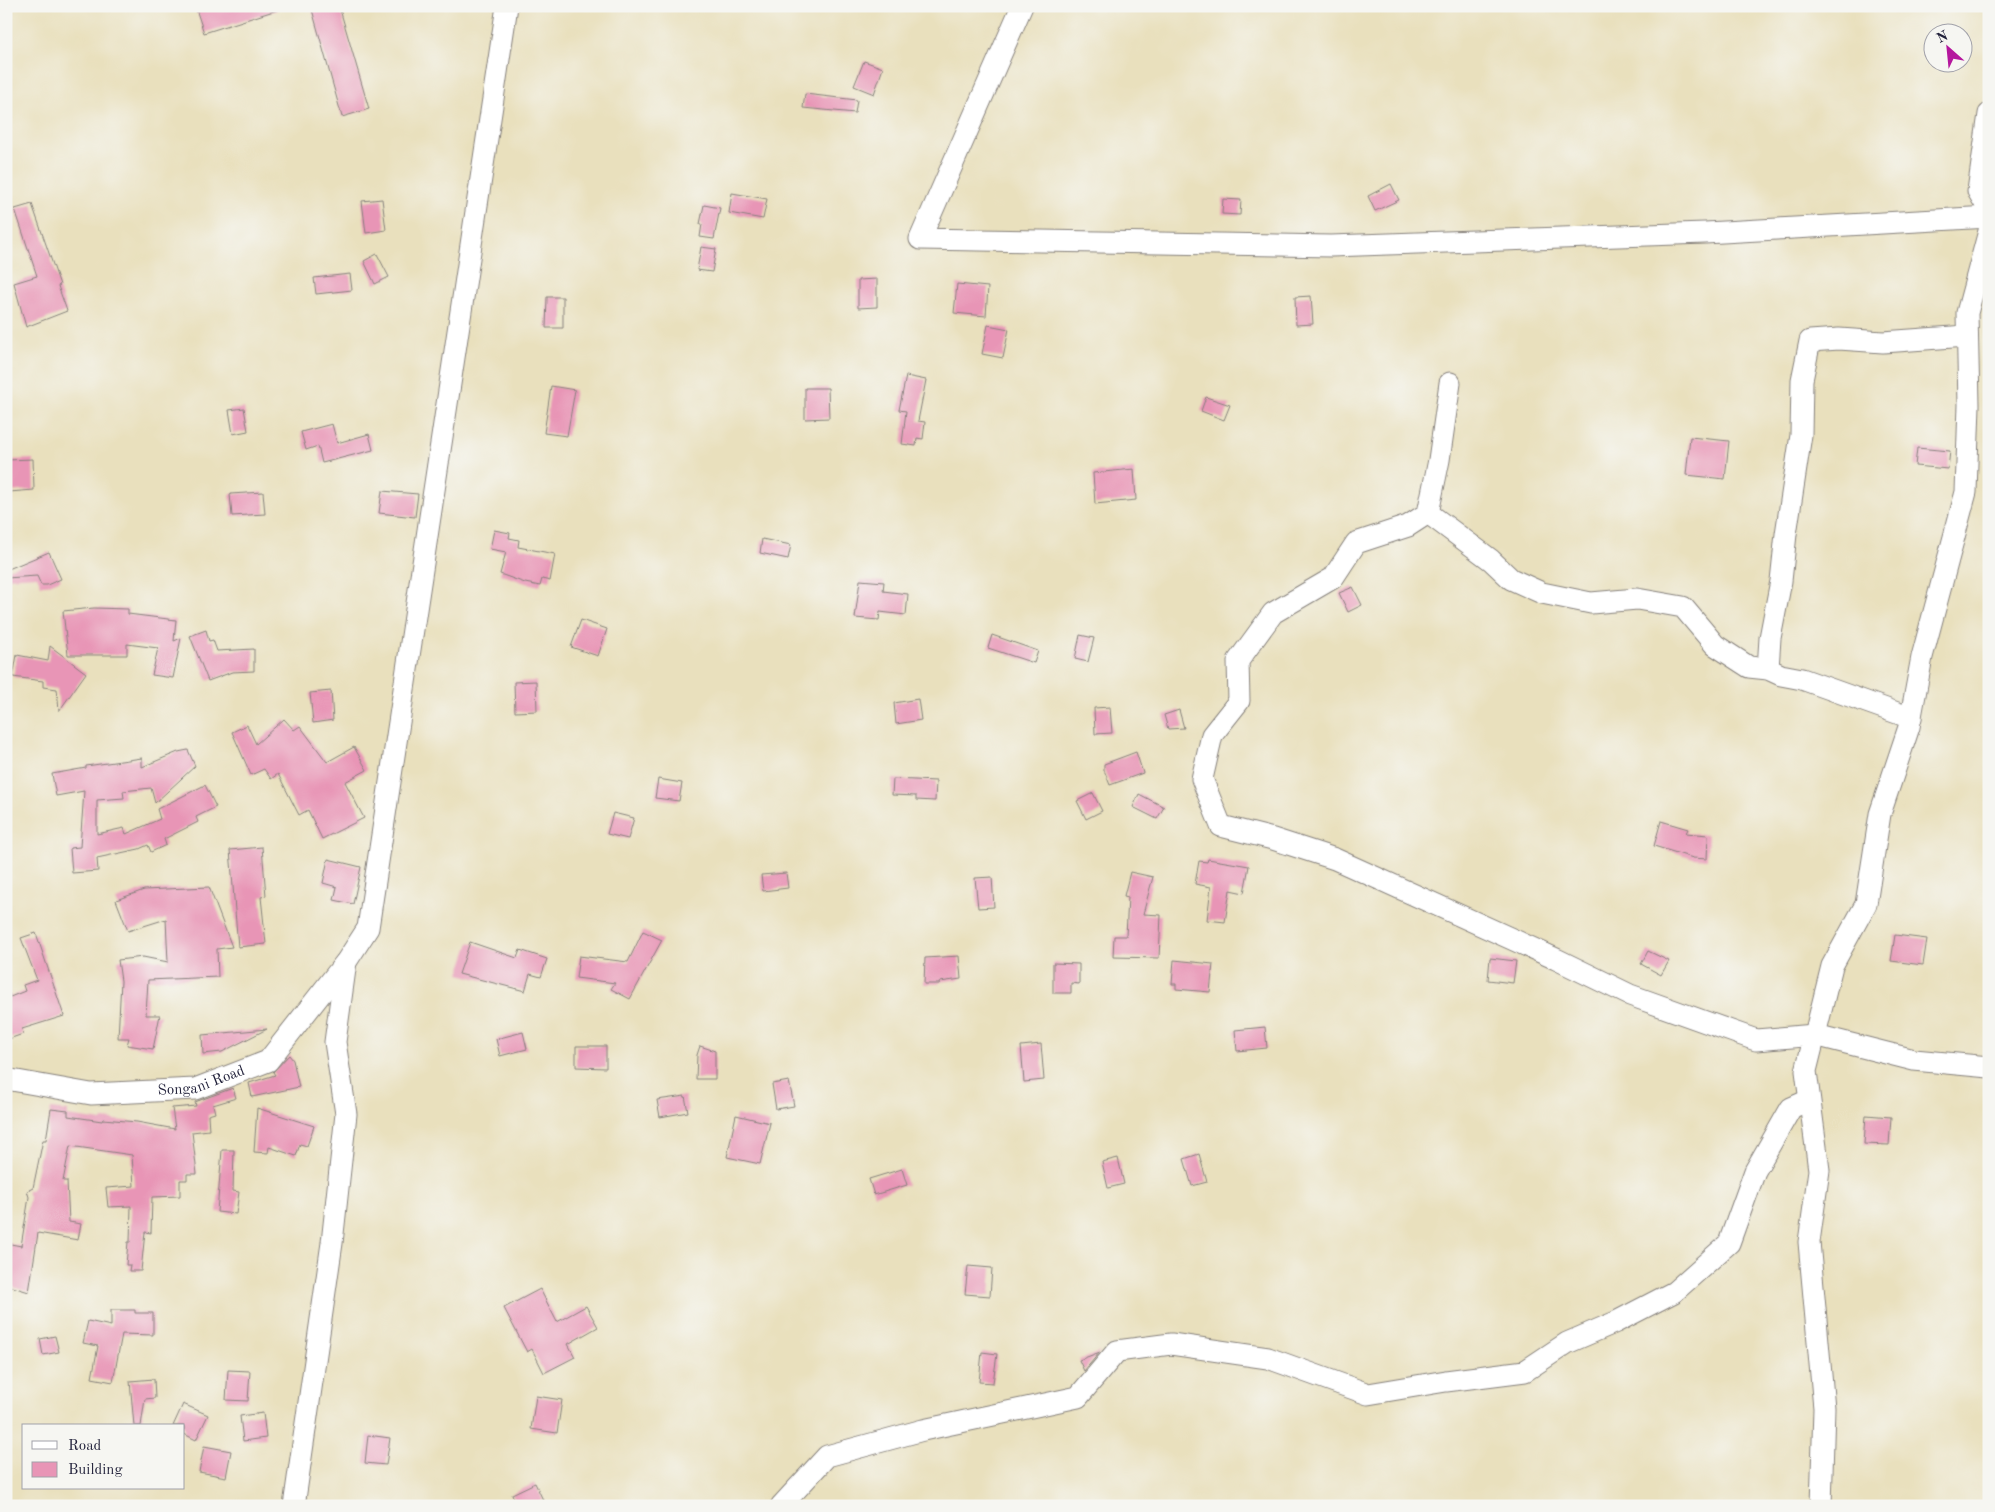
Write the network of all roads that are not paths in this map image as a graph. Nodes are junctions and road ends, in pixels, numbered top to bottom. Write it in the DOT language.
graph roads {
  1 [pos="508,6"];
  2 [pos="1022,6"];
  3 [pos="1989,114"];
  4 [pos="1989,210"];
  5 [pos="1989,217"];
  6 [pos="1989,230"];
  7 [pos="1967,336"];
  8 [pos="1450,383"];
  9 [pos="1428,513"];
  10 [pos="1768,669"];
  11 [pos="1910,718"];
  12 [pos="346,962"];
  13 [pos="1815,1035"];
  14 [pos="1989,1067"];
  15 [pos="6,1079"];
  16 [pos="1810,1100"];
  17 [pos="294,1506"];
  18 [pos="781,1506"];
  19 [pos="1821,1506"];
  1 -- 12 [label="street, Songani Road"];
  2 -- 5 [label="street"];
  3 -- 4 [label="street"];
  6 -- 7 [label="street"];
  7 -- 10 [label="street"];
  7 -- 11 [label="street"];
  8 -- 9 [label="street"];
  9 -- 10 [label="street"];
  9 -- 13 [label="street"];
  10 -- 11 [label="street"];
  11 -- 13 [label="street"];
  12 -- 15 [label="street, Songani Road"];
  12 -- 17 [label="street"];
  13 -- 14 [label="street"];
  13 -- 16 [label="street"];
  16 -- 18 [label="street"];
  16 -- 19 [label="street"];
}
